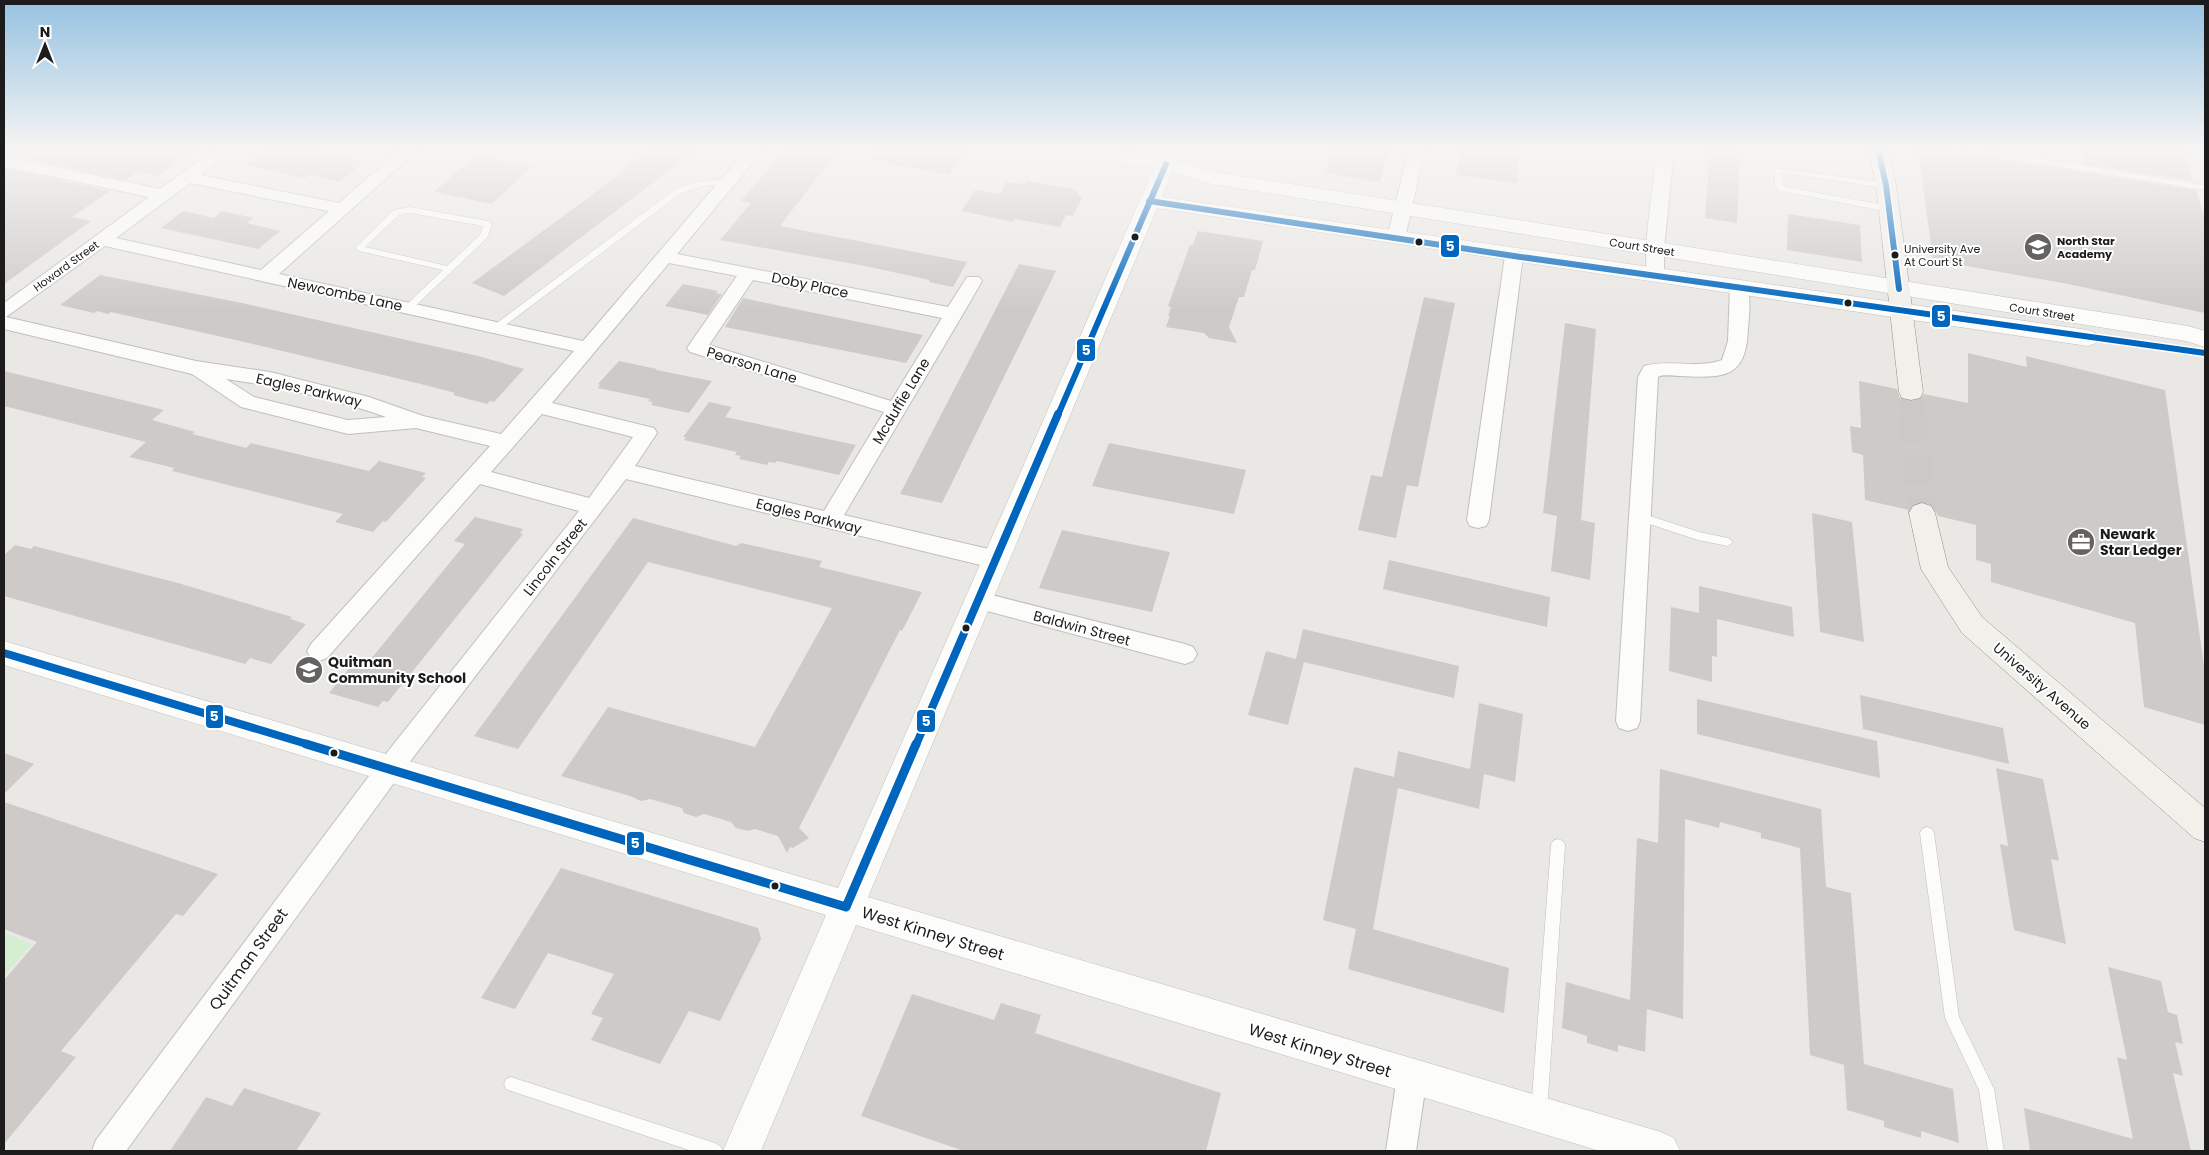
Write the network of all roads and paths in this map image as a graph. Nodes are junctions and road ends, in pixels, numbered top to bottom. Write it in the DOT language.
graph roads {
  1 [pos="152,203"];
  2 [pos="312,203"];
  3 [pos="349,203"];
  4 [pos="662,203"];
  5 [pos="710,203"];
  6 [pos="1148,203"];
  7 [pos="1162,203"];
  8 [pos="1366,203"];
  9 [pos="1405,203"];
  10 [pos="1660,203"];
  11 [pos="1857,203"];
  12 [pos="1888,203"];
  13 [pos="342,209"];
  14 [pos="1404,209"];
  15 [pos="1889,209"];
  16 [pos="1396,238"];
  17 [pos="102,240"];
  18 [pos="1655,250"];
  19 [pos="666,256"];
  20 [pos="1514,256"];
  21 [pos="450,269"];
  22 [pos="749,272"];
  23 [pos="1655,274"];
  24 [pos="264,276"];
  25 [pos="973,281"];
  26 [pos="1739,287"];
  27 [pos="1900,300"];
  28 [pos="408,308"];
  29 [pos="4,312"];
  30 [pos="954,314"];
  31 [pos="4,323"];
  32 [pos="496,328"];
  33 [pos="2205,339"];
  34 [pos="587,348"];
  35 [pos="2205,353"];
  36 [pos="196,368"];
  37 [pos="1911,392"];
  38 [pos="538,406"];
  39 [pos="896,409"];
  40 [pos="419,422"];
  41 [pos="505,442"];
  42 [pos="621,470"];
  43 [pos="474,475"];
  44 [pos="594,507"];
  45 [pos="1922,513"];
  46 [pos="1641,517"];
  47 [pos="1478,520"];
  48 [pos="829,521"];
  49 [pos="1728,542"];
  50 [pos="998,560"];
  51 [pos="980,601"];
  52 [pos="319,652"];
  53 [pos="4,653"];
  54 [pos="1185,654"];
  55 [pos="1628,721"];
  56 [pos="390,768"];
  57 [pos="2205,828"];
  58 [pos="1927,833"];
  59 [pos="1558,845"];
  60 [pos="846,907"];
  61 [pos="1412,1077"];
  62 [pos="511,1084"];
  63 [pos="1539,1114"];
  64 [pos="107,1151"];
  65 [pos="715,1151"];
  66 [pos="742,1151"];
  67 [pos="1401,1151"];
  68 [pos="1661,1151"];
  69 [pos="1996,1151"];
  1 -- 17 [label="street, Howard Street"];
  2 -- 13 [label="street"];
  3 -- 13 [label="street"];
  4 -- 32 [label="lane"];
  5 -- 19 [label="street"];
  6 -- 50 [label="street"];
  7 -- 16 [label="street, Court Street"];
  8 -- 14 [label="street, Court Street"];
  9 -- 14 [label="street"];
  10 -- 18 [label="street"];
  11 -- 15 [label="lane"];
  12 -- 15 [label="main road"];
  13 -- 24 [label="street"];
  14 -- 16 [label="street"];
  14 -- 18 [label="street, Court Street"];
  15 -- 27 [label="main road"];
  16 -- 20 [label="street, Court Street"];
  17 -- 24 [label="street, Newcombe Lane"];
  17 -- 29 [label="street, Howard Street"];
  18 -- 23 [label="street"];
  18 -- 27 [label="street, Court Street"];
  19 -- 22 [label="street, Doby Place"];
  19 -- 34 [label="street"];
  20 -- 23 [label="street, Court Street"];
  20 -- 47 [label="street"];
  21 -- 21 [label="lane"];
  21 -- 28 [label="lane"];
  22 -- 30 [label="street, Doby Place"];
  22 -- 39 [label="street, Pearson Lane"];
  23 -- 26 [label="street, Court Street"];
  24 -- 28 [label="street, Newcombe Lane"];
  25 -- 30 [label="street, Mcduffie Lane"];
  26 -- 27 [label="street, Court Street"];
  26 -- 46 [label="street"];
  27 -- 33 [label="street, Court Street"];
  27 -- 35 [label="street, Court Street"];
  27 -- 37 [label="main road"];
  28 -- 32 [label="street, Newcombe Lane"];
  30 -- 39 [label="street, Mcduffie Lane"];
  31 -- 36 [label="street, Eagles Parkway"];
  32 -- 34 [label="street, Newcombe Lane"];
  34 -- 38 [label="street"];
  36 -- 40 [label="street, Eagles Parkway"];
  36 -- 40 [label="street, Eagles Parkway"];
  38 -- 41 [label="street"];
  38 -- 42 [label="street, Lincoln Street"];
  39 -- 48 [label="street, Mcduffie Lane"];
  40 -- 41 [label="street, Eagles Parkway"];
  41 -- 43 [label="street"];
  42 -- 44 [label="street, Lincoln Street"];
  42 -- 48 [label="street, Eagles Parkway"];
  43 -- 44 [label="street"];
  43 -- 52 [label="street"];
  44 -- 56 [label="street, Lincoln Street"];
  45 -- 57 [label="main road, University Avenue"];
  46 -- 49 [label="lane"];
  46 -- 55 [label="street"];
  48 -- 50 [label="street, Eagles Parkway"];
  50 -- 51 [label="street"];
  51 -- 54 [label="street, Baldwin Street"];
  51 -- 60 [label="street"];
  53 -- 56 [label="street, West Kinney Street"];
  56 -- 60 [label="street, West Kinney Street"];
  56 -- 64 [label="street, Quitman Street"];
  58 -- 69 [label="lane"];
  59 -- 63 [label="lane"];
  60 -- 61 [label="street, West Kinney Street"];
  60 -- 66 [label="street"];
  61 -- 63 [label="street, West Kinney Street"];
  61 -- 67 [label="street"];
  62 -- 65 [label="lane"];
  63 -- 68 [label="street, West Kinney Street"];
}
